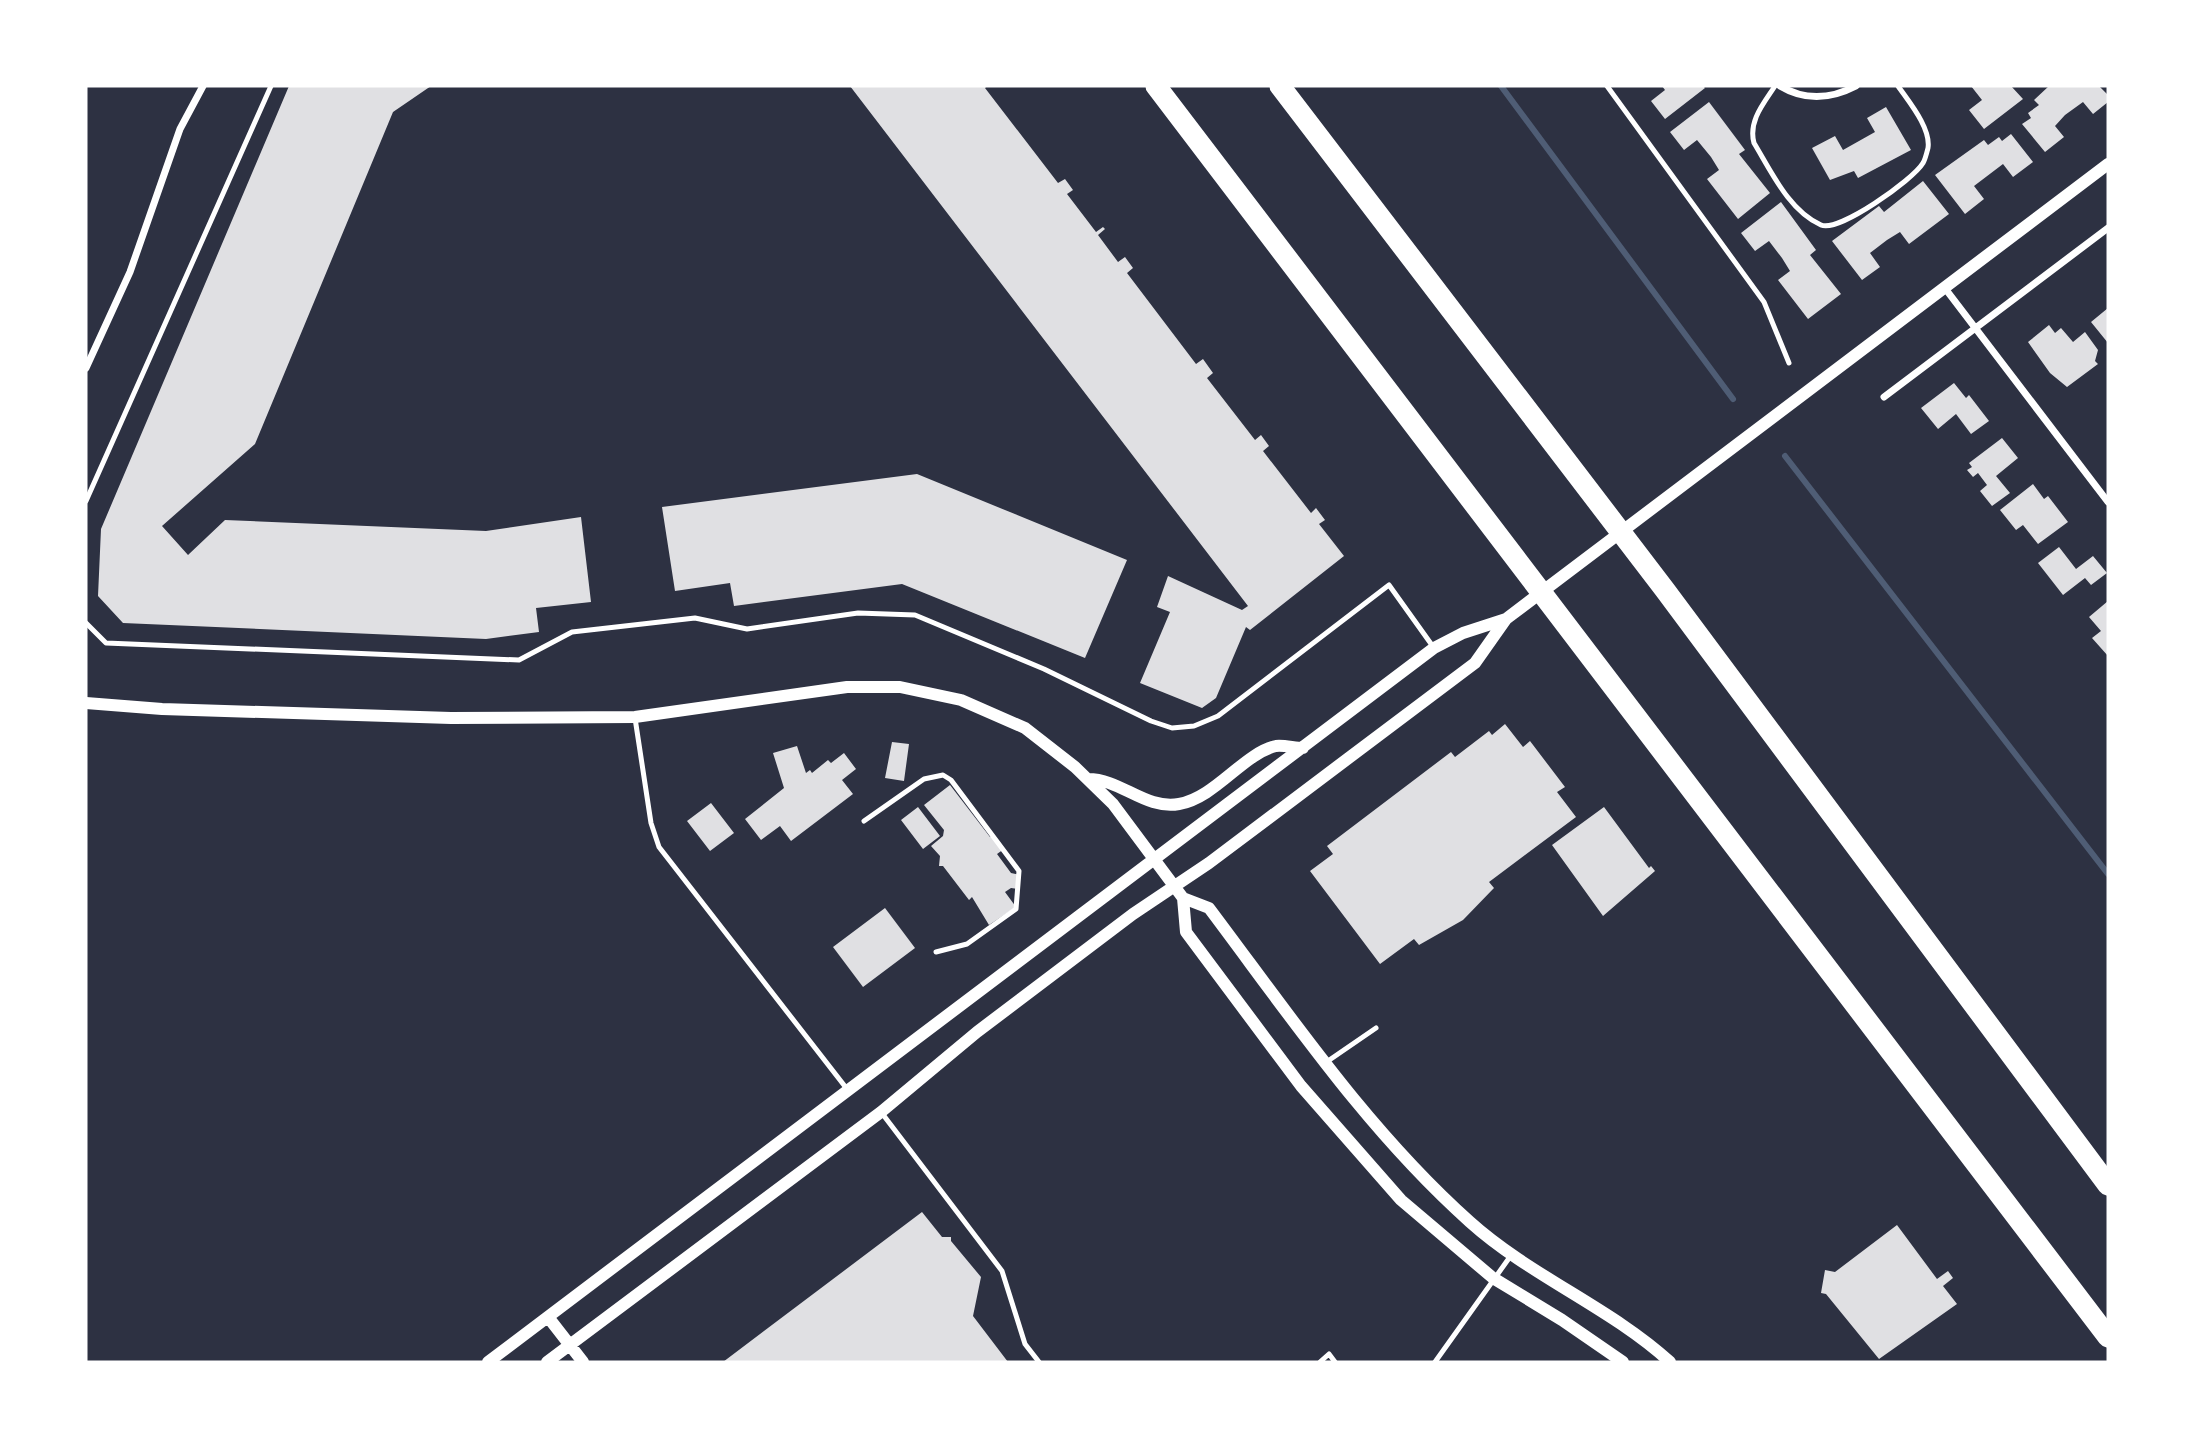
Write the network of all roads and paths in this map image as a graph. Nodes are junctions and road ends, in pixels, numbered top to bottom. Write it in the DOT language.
graph roads {
  1 [pos="203,86"];
  2 [pos="271,86"];
  3 [pos="1156,86"];
  4 [pos="1280,86"];
  5 [pos="1607,86"];
  6 [pos="1778,86"];
  7 [pos="1855,86"];
  8 [pos="1898,86"];
  9 [pos="2108,164"];
  10 [pos="2108,228"];
  11 [pos="1944,287"];
  12 [pos="1976,328"];
  13 [pos="1789,363"];
  14 [pos="86,368"];
  15 [pos="1884,397"];
  16 [pos="86,501"];
  17 [pos="2108,502"];
  18 [pos="1506,620"];
  19 [pos="86,623"];
  20 [pos="1434,648"];
  21 [pos="86,703"];
  22 [pos="635,717"];
  23 [pos="1303,748"];
  24 [pos="1088,779"];
  25 [pos="864,821"];
  26 [pos="1156,859"];
  27 [pos="1174,884"];
  28 [pos="1183,898"];
  29 [pos="936,952"];
  30 [pos="1376,1028"];
  31 [pos="1325,1063"];
  32 [pos="849,1092"];
  33 [pos="881,1112"];
  34 [pos="2108,1185"];
  35 [pos="1512,1254"];
  36 [pos="1493,1278"];
  37 [pos="548,1317"];
  38 [pos="2108,1337"];
  39 [pos="569,1345"];
  40 [pos="488,1362"];
  41 [pos="547,1362"];
  42 [pos="583,1362"];
  43 [pos="1039,1362"];
  44 [pos="1320,1362"];
  45 [pos="1335,1362"];
  46 [pos="1435,1362"];
  47 [pos="1623,1362"];
  48 [pos="1670,1362"];
  1 -- 14 [label="street"];
  2 -- 16 [label="lane"];
  3 -- 38 [label="highway"];
  4 -- 34 [label="highway"];
  5 -- 13 [label="lane"];
  6 -- 7 [label="street"];
  6 -- 8 [label="lane"];
  9 -- 11 [label="street"];
  10 -- 12 [label="street"];
  11 -- 12 [label="street"];
  11 -- 18 [label="street"];
  12 -- 15 [label="street"];
  12 -- 17 [label="street"];
  18 -- 20 [label="street"];
  18 -- 27 [label="street"];
  19 -- 20 [label="lane"];
  20 -- 23 [label="street"];
  21 -- 22 [label="street"];
  22 -- 24 [label="street"];
  22 -- 32 [label="lane"];
  23 -- 24 [label="street"];
  23 -- 26 [label="street"];
  24 -- 26 [label="street"];
  25 -- 29 [label="lane"];
  26 -- 27 [label="street"];
  26 -- 32 [label="street"];
  27 -- 28 [label="street"];
  27 -- 33 [label="street"];
  28 -- 31 [label="street"];
  28 -- 36 [label="street"];
  30 -- 31 [label="lane"];
  31 -- 35 [label="street"];
  32 -- 37 [label="street"];
  33 -- 39 [label="street"];
  33 -- 43 [label="lane"];
  35 -- 36 [label="lane"];
  35 -- 48 [label="street"];
  36 -- 46 [label="lane"];
  36 -- 47 [label="street"];
  37 -- 39 [label="street"];
  37 -- 40 [label="street"];
  39 -- 41 [label="street"];
  39 -- 42 [label="street"];
  44 -- 45 [label="lane"];
}
